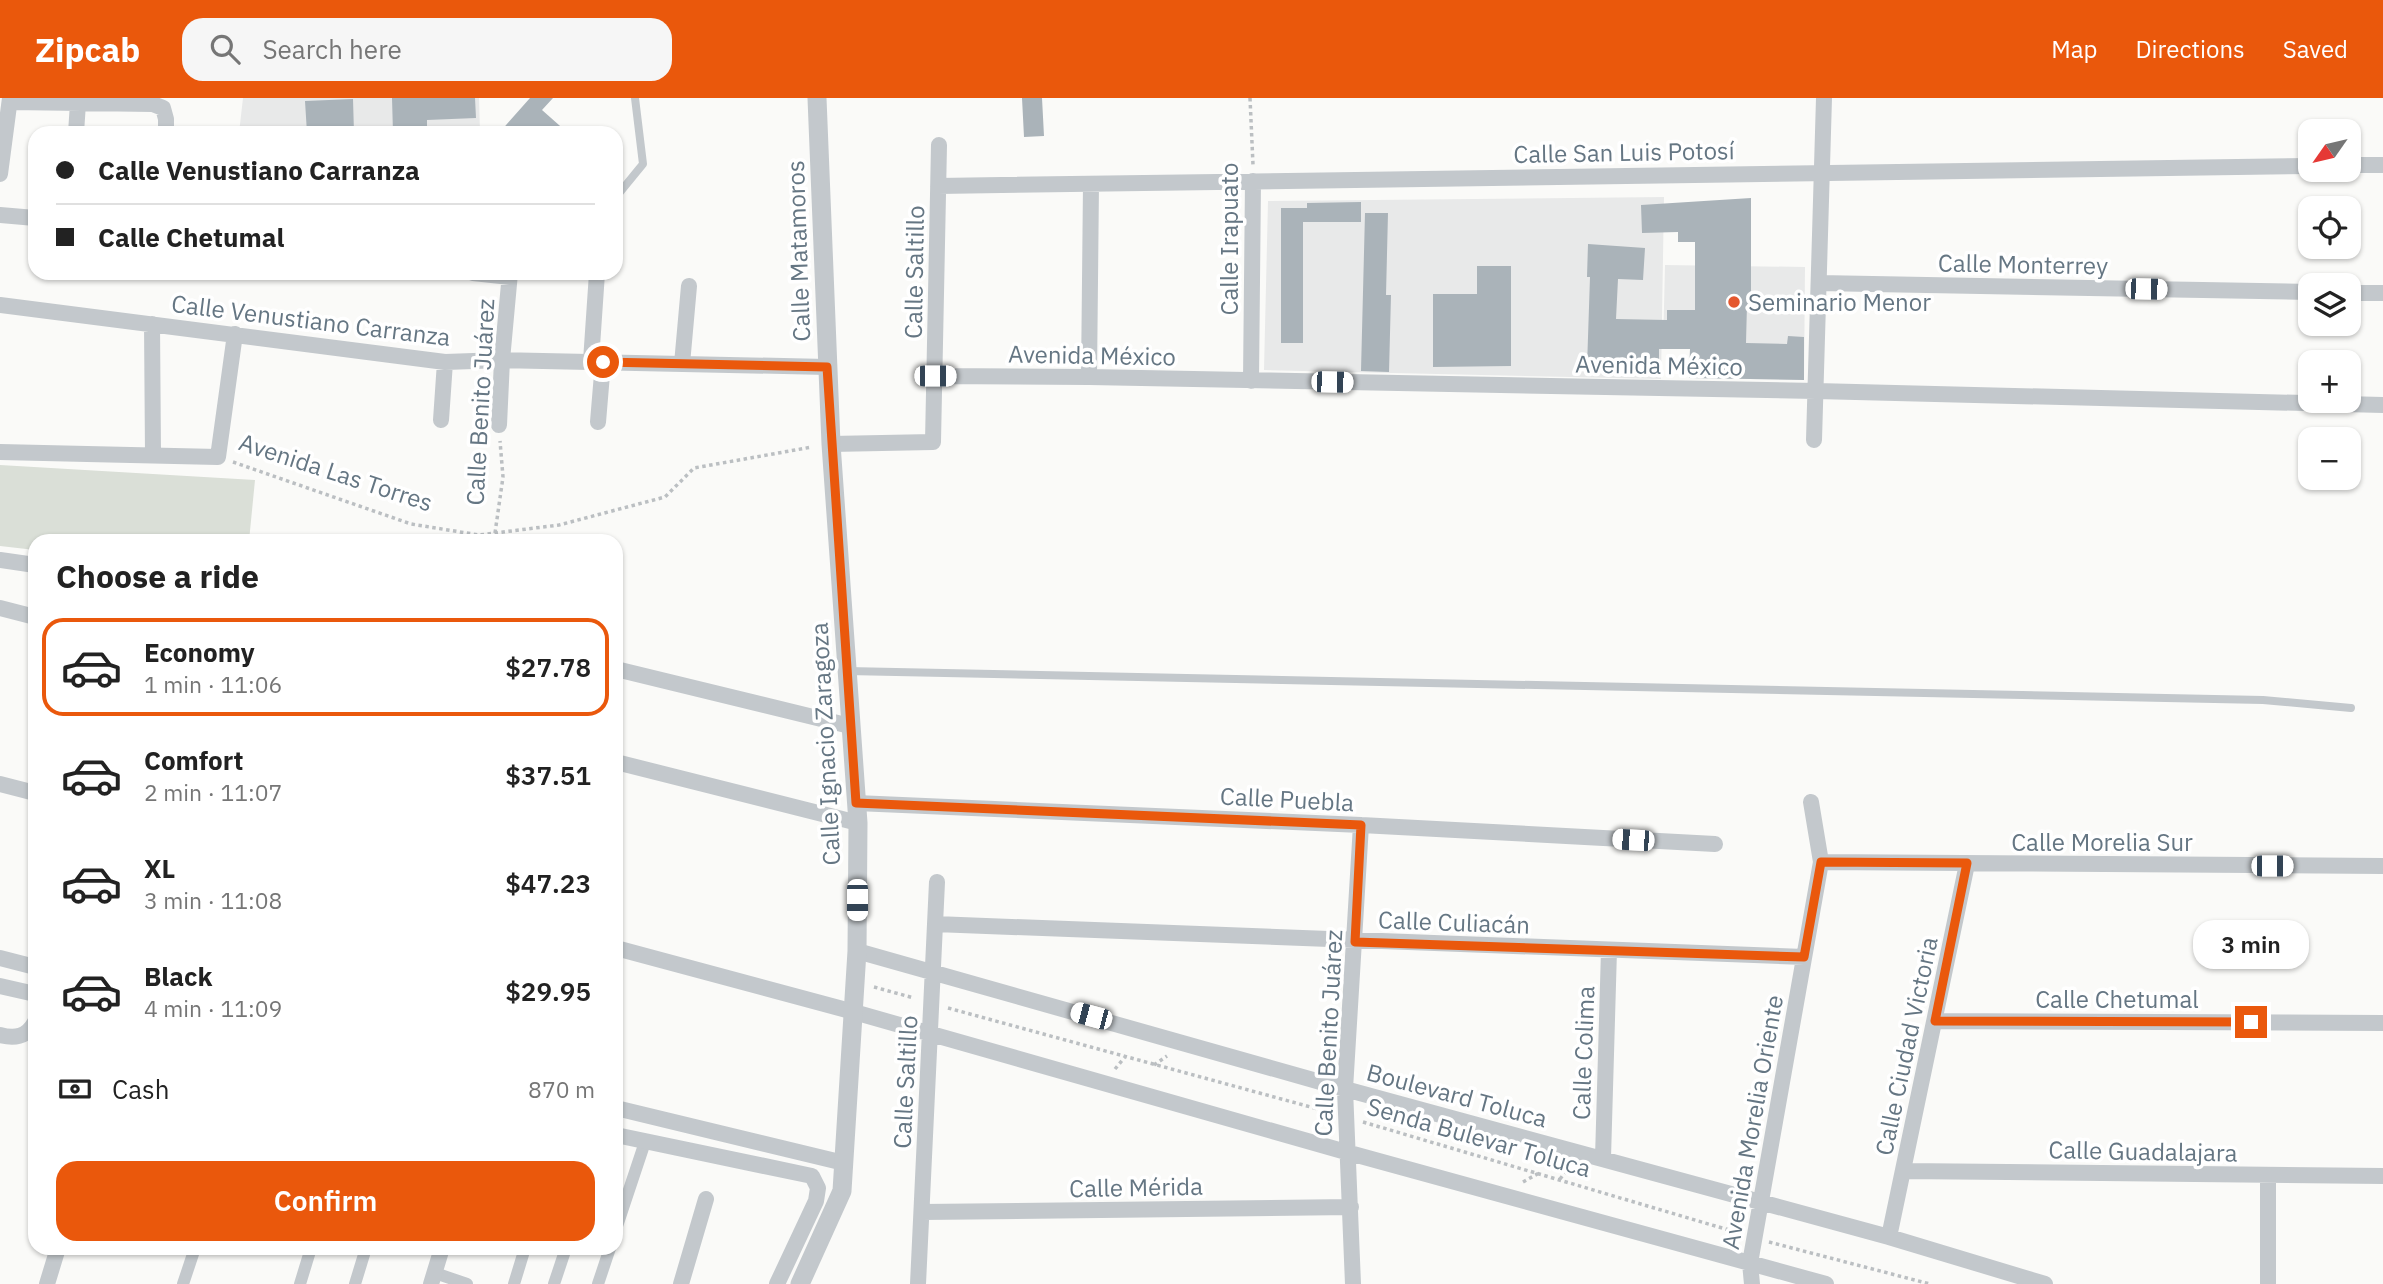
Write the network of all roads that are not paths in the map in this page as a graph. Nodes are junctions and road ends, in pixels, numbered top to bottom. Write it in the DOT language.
graph roads {
  1 [pos="635,98"];
  2 [pos="817,98"];
  3 [pos="1824,98"];
  4 [pos="10,100"];
  5 [pos="78,103"];
  6 [pos="76,126"];
  7 [pos="166,126"];
  8 [pos="939,145"];
  9 [pos="2361,165"];
  10 [pos="2383,165"];
  11 [pos="2298,166"];
  12 [pos="1822,172"];
  13 [pos="0,174"];
  14 [pos="1253,181"];
  15 [pos="1091,184"];
  16 [pos="938,186"];
  17 [pos="623,188"];
  18 [pos="0,215"];
  19 [pos="28,217"];
  20 [pos="510,280"];
  21 [pos="597,280"];
  22 [pos="1819,283"];
  23 [pos="689,286"];
  24 [pos="2298,292"];
  25 [pos="2361,293"];
  26 [pos="2383,293"];
  27 [pos="0,304"];
  28 [pos="152,324"];
  29 [pos="235,334"];
  30 [pos="502,360"];
  31 [pos="597,361"];
  32 [pos="445,362"];
  33 [pos="682,364"];
  34 [pos="827,367"];
  35 [pos="935,376"];
  36 [pos="1089,377"];
  37 [pos="1251,381"];
  38 [pos="1816,391"];
  39 [pos="2383,405"];
  40 [pos="441,420"];
  41 [pos="597,422"];
  42 [pos="499,425"];
  43 [pos="1814,440"];
  44 [pos="831,444"];
  45 [pos="0,452"];
  46 [pos="152,456"];
  47 [pos="0,560"];
  48 [pos="28,564"];
  49 [pos="0,608"];
  50 [pos="28,615"];
  51 [pos="623,670"];
  52 [pos="846,671"];
  53 [pos="2351,708"];
  54 [pos="850,726"];
  55 [pos="623,763"];
  56 [pos="0,784"];
  57 [pos="28,791"];
  58 [pos="1811,802"];
  59 [pos="857,813"];
  60 [pos="1361,825"];
  61 [pos="1715,844"];
  62 [pos="1821,862"];
  63 [pos="1967,863"];
  64 [pos="2383,866"];
  65 [pos="937,882"];
  66 [pos="935,924"];
  67 [pos="1355,942"];
  68 [pos="623,950"];
  69 [pos="1609,950"];
  70 [pos="857,951"];
  71 [pos="1804,957"];
  72 [pos="0,958"];
  73 [pos="28,965"];
  74 [pos="932,972"];
  75 [pos="0,986"];
  76 [pos="28,992"];
  77 [pos="854,1012"];
  78 [pos="1935,1021"];
  79 [pos="2383,1023"];
  80 [pos="28,1031"];
  81 [pos="930,1034"];
  82 [pos="0,1035"];
  83 [pos="1345,1089"];
  84 [pos="623,1110"];
  85 [pos="623,1137"];
  86 [pos="645,1142"];
  87 [pos="1346,1152"];
  88 [pos="1602,1158"];
  89 [pos="844,1163"];
  90 [pos="1903,1171"];
  91 [pos="2269,1175"];
  92 [pos="2383,1176"];
  93 [pos="706,1199"];
  94 [pos="1760,1202"];
  95 [pos="1351,1207"];
  96 [pos="623,1208"];
  97 [pos="922,1212"];
  98 [pos="1889,1237"];
  99 [pos="56,1255"];
  100 [pos="193,1255"];
  101 [pos="309,1255"];
  102 [pos="364,1255"];
  103 [pos="440,1255"];
  104 [pos="523,1255"];
  105 [pos="564,1255"];
  106 [pos="608,1255"];
  107 [pos="1750,1263"];
  108 [pos="433,1278"];
  109 [pos="47,1284"];
  110 [pos="183,1284"];
  111 [pos="300,1284"];
  112 [pos="355,1284"];
  113 [pos="467,1284"];
  114 [pos="514,1284"];
  115 [pos="554,1284"];
  116 [pos="598,1284"];
  117 [pos="681,1284"];
  118 [pos="777,1284"];
  119 [pos="800,1284"];
  120 [pos="918,1284"];
  121 [pos="1353,1284"];
  122 [pos="1752,1284"];
  123 [pos="1826,1284"];
  124 [pos="2045,1284"];
  125 [pos="2268,1284"];
  1 -- 17 [label="lane"];
  2 -- 34 [label="street, Calle Matamoros"];
  3 -- 12 [label="street"];
  4 -- 5 [label="street"];
  4 -- 13 [label="street"];
  5 -- 6 [label="street"];
  5 -- 7 [label="street"];
  8 -- 16 [label="street, Calle Saltillo"];
  9 -- 10 [label="street"];
  11 -- 12 [label="street, Calle San Luis Potosí"];
  12 -- 14 [label="street, Calle San Luis Potosí"];
  12 -- 22 [label="street"];
  14 -- 15 [label="street, Calle San Luis Potosí"];
  14 -- 37 [label="street, Calle Irapuato"];
  15 -- 16 [label="street, Calle San Luis Potosí"];
  15 -- 36 [label="street"];
  16 -- 35 [label="street, Calle Saltillo"];
  18 -- 19 [label="street"];
  20 -- 30 [label="street, Calle Benito Juárez"];
  21 -- 31 [label="street"];
  22 -- 24 [label="street, Calle Monterrey"];
  22 -- 38 [label="street"];
  23 -- 33 [label="street"];
  25 -- 26 [label="street"];
  27 -- 28 [label="street, Calle Venustiano Carranza"];
  28 -- 29 [label="street, Calle Venustiano Carranza"];
  28 -- 46 [label="street"];
  29 -- 32 [label="street, Calle Venustiano Carranza"];
  29 -- 46 [label="street, Avenida Las Torres"];
  30 -- 31 [label="street, Calle Venustiano Carranza"];
  30 -- 32 [label="street, Calle Venustiano Carranza"];
  30 -- 42 [label="street, Calle Benito Juárez"];
  31 -- 33 [label="street, Calle Venustiano Carranza"];
  31 -- 41 [label="street"];
  32 -- 40 [label="street"];
  33 -- 34 [label="street, Calle Venustiano Carranza"];
  34 -- 44 [label="street, Calle Matamoros"];
  35 -- 36 [label="street, Avenida México"];
  35 -- 44 [label="street, Calle Saltillo"];
  36 -- 37 [label="street, Avenida México"];
  37 -- 38 [label="street, Avenida México"];
  38 -- 39 [label="street, Avenida México"];
  38 -- 43 [label="street"];
  44 -- 52 [label="street, Calle Ignacio Zaragoza"];
  45 -- 46 [label="street, Avenida Las Torres"];
  47 -- 48 [label="street"];
  49 -- 50 [label="street"];
  51 -- 54 [label="street"];
  52 -- 53 [label="lane"];
  52 -- 54 [label="street, Calle Ignacio Zaragoza"];
  54 -- 59 [label="street, Calle Ignacio Zaragoza"];
  55 -- 59 [label="street, Calle Puebla"];
  56 -- 57 [label="street"];
  58 -- 62 [label="street, Avenida Morelia Oriente"];
  59 -- 60 [label="street, Calle Puebla"];
  59 -- 70 [label="street, Calle Ignacio Zaragoza"];
  60 -- 61 [label="street, Calle Puebla"];
  60 -- 67 [label="street, Calle Benito Juárez"];
  62 -- 63 [label="street, Calle Morelia Sur"];
  62 -- 71 [label="street, Avenida Morelia Oriente"];
  63 -- 64 [label="street, Calle Morelia Sur"];
  63 -- 78 [label="street, Calle Ciudad Victoria"];
  65 -- 66 [label="street, Calle Saltillo"];
  66 -- 67 [label="street, Calle Culiacán"];
  66 -- 74 [label="street, Calle Saltillo"];
  67 -- 69 [label="street, Calle Culiacán"];
  67 -- 83 [label="street, Calle Benito Juárez"];
  68 -- 77 [label="street"];
  69 -- 71 [label="street, Calle Culiacán"];
  69 -- 88 [label="street, Calle Colima"];
  70 -- 74 [label="street, Boulevard Toluca"];
  70 -- 77 [label="street, Calle Ignacio Zaragoza"];
  71 -- 94 [label="street, Avenida Morelia Oriente"];
  72 -- 73 [label="street"];
  74 -- 81 [label="street, Calle Saltillo"];
  74 -- 83 [label="street, Boulevard Toluca"];
  75 -- 76 [label="street"];
  77 -- 81 [label="street"];
  77 -- 89 [label="street, Calle Ignacio Zaragoza"];
  78 -- 79 [label="street, Calle Chetumal"];
  78 -- 90 [label="street, Calle Ciudad Victoria"];
  80 -- 82 [label="street"];
  81 -- 87 [label="street"];
  81 -- 97 [label="street, Calle Saltillo"];
  83 -- 87 [label="street, Calle Benito Juárez"];
  83 -- 88 [label="street, Boulevard Toluca"];
  84 -- 89 [label="street"];
  85 -- 86 [label="street"];
  86 -- 96 [label="street"];
  86 -- 118 [label="street"];
  87 -- 95 [label="street, Calle Benito Juárez"];
  87 -- 107 [label="street"];
  88 -- 94 [label="street, Boulevard Toluca"];
  89 -- 119 [label="street, Calle Ignacio Zaragoza"];
  90 -- 91 [label="street, Calle Guadalajara"];
  90 -- 98 [label="street, Calle Ciudad Victoria"];
  91 -- 92 [label="street, Calle Guadalajara"];
  91 -- 125 [label="street"];
  93 -- 117 [label="street"];
  94 -- 98 [label="street, Boulevard Toluca"];
  94 -- 107 [label="street, Avenida Morelia Oriente"];
  95 -- 97 [label="street, Calle Mérida"];
  95 -- 121 [label="street, Calle Benito Juárez"];
  97 -- 120 [label="street, Calle Saltillo"];
  98 -- 124 [label="street, Boulevard Toluca"];
  99 -- 109 [label="street"];
  100 -- 110 [label="street"];
  101 -- 111 [label="street"];
  102 -- 112 [label="street"];
  103 -- 108 [label="street"];
  104 -- 114 [label="street"];
  105 -- 115 [label="street"];
  106 -- 116 [label="street"];
  107 -- 122 [label="street, Avenida Morelia Oriente"];
  107 -- 123 [label="street"];
  108 -- 113 [label="street"];
}
